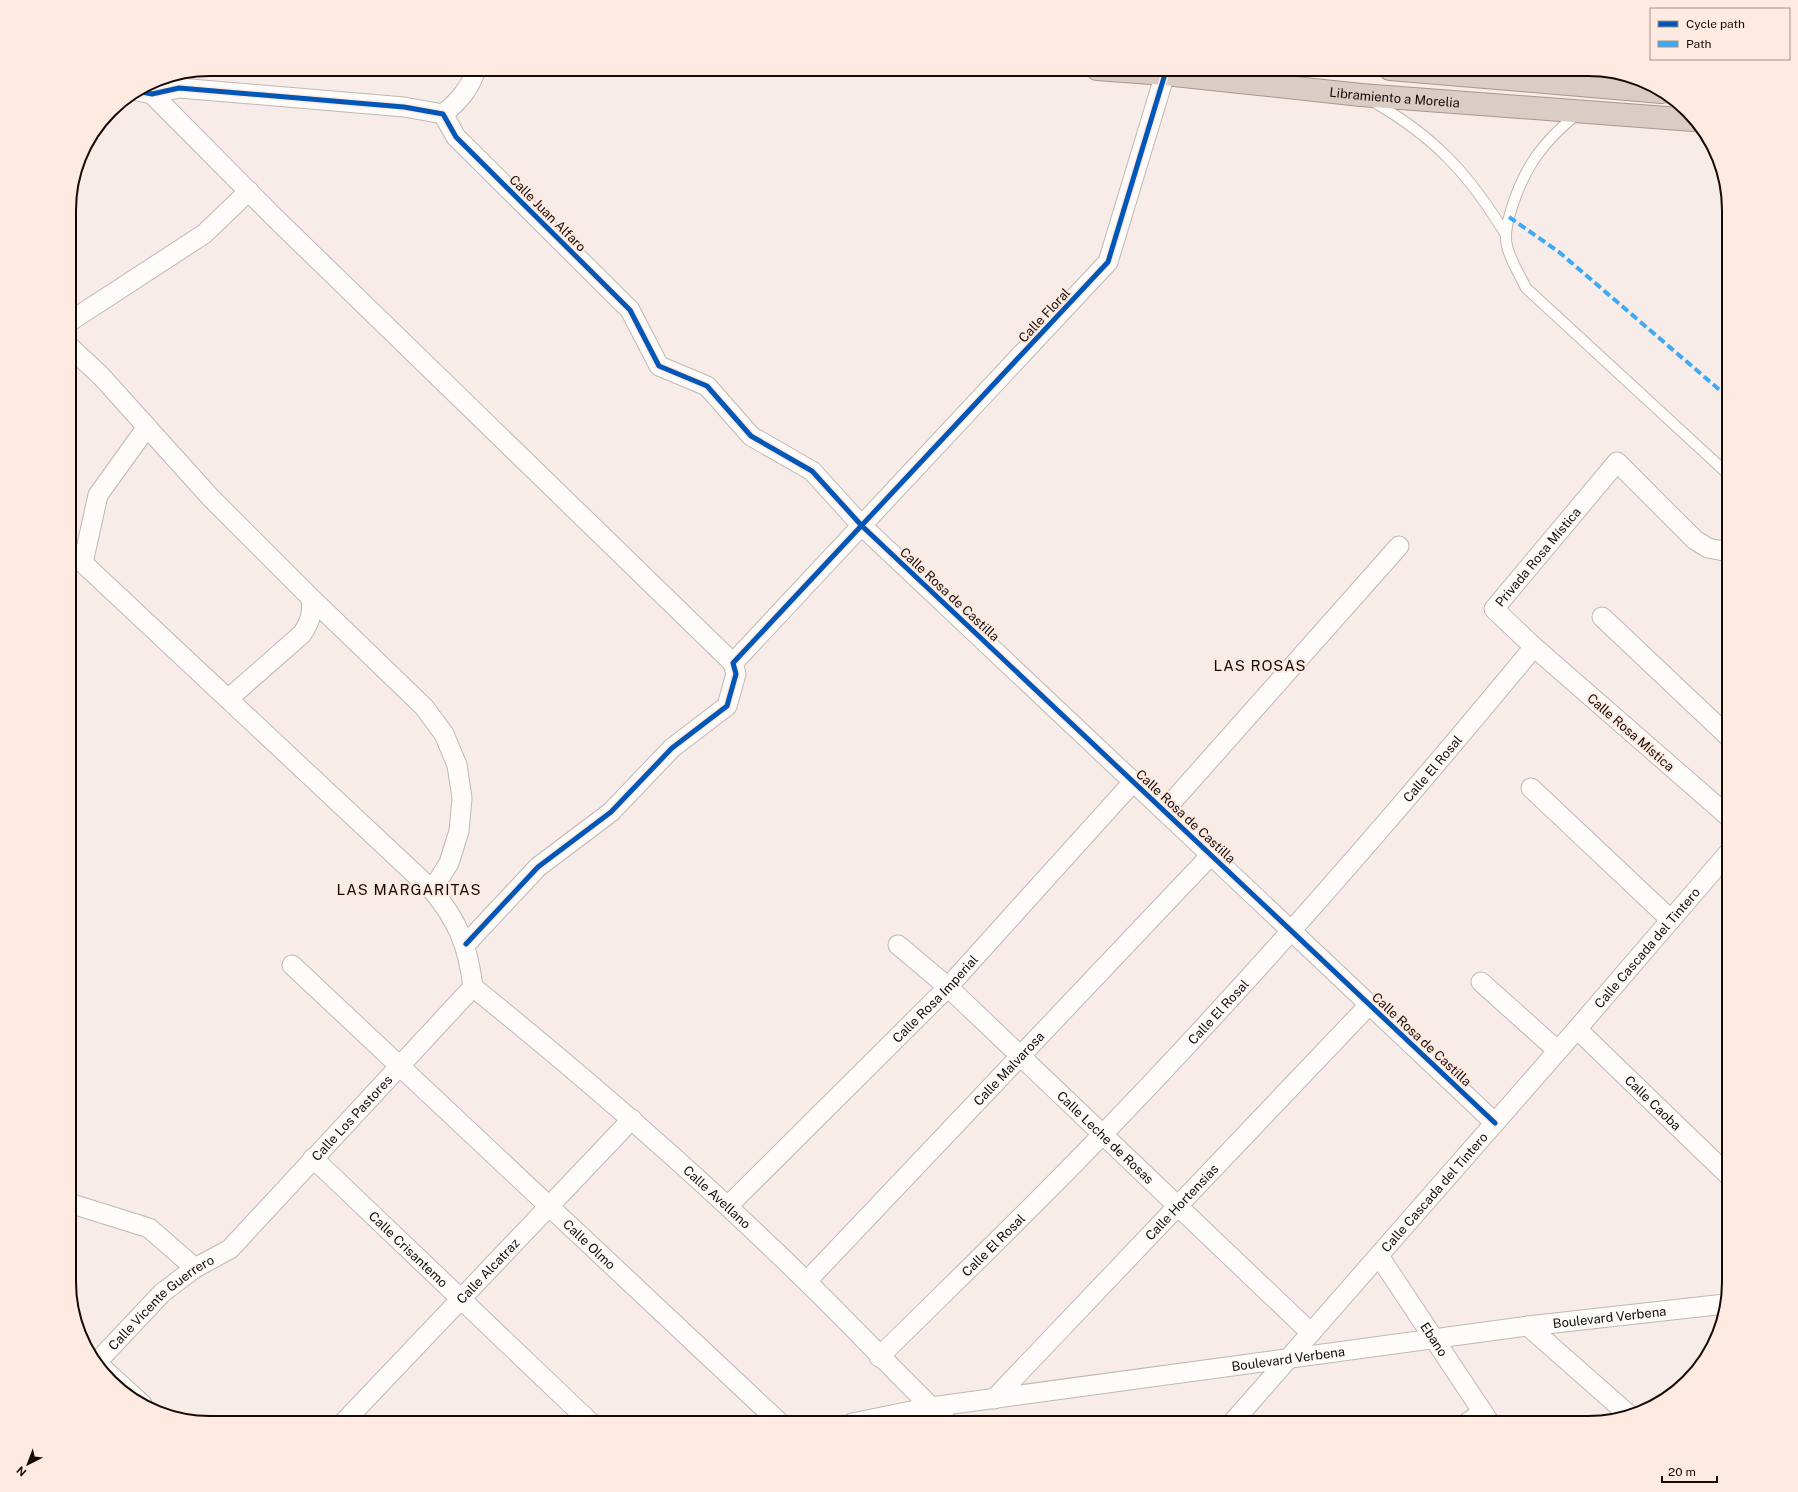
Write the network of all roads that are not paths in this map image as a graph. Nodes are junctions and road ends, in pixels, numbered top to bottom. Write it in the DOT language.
graph roads {
  1 [pos="473,76"];
  2 [pos="1164,76"];
  3 [pos="1184,76"];
  4 [pos="1473,76"];
  5 [pos="1649,91"];
  6 [pos="144,93"];
  7 [pos="145,93"];
  8 [pos="1362,95"];
  9 [pos="1580,111"];
  10 [pos="443,114"];
  11 [pos="1687,120"];
  12 [pos="249,191"];
  13 [pos="1506,235"];
  14 [pos="76,317"];
  15 [pos="76,353"];
  16 [pos="147,427"];
  17 [pos="1722,469"];
  18 [pos="862,526"];
  19 [pos="1399,546"];
  20 [pos="1722,551"];
  21 [pos="76,556"];
  22 [pos="83,563"];
  23 [pos="311,598"];
  24 [pos="1602,617"];
  25 [pos="1534,647"];
  26 [pos="733,663"];
  27 [pos="228,699"];
  28 [pos="1722,730"];
  29 [pos="1133,782"];
  30 [pos="1531,788"];
  31 [pos="1164,811"];
  32 [pos="1722,811"];
  33 [pos="1211,855"];
  34 [pos="1722,860"];
  35 [pos="432,890"];
  36 [pos="1671,920"];
  37 [pos="1292,931"];
  38 [pos="466,944"];
  39 [pos="898,946"];
  40 [pos="292,965"];
  41 [pos="1481,982"];
  42 [pos="472,987"];
  43 [pos="948,987"];
  44 [pos="1370,1004"];
  45 [pos="1577,1029"];
  46 [pos="1558,1052"];
  47 [pos="1020,1056"];
  48 [pos="399,1066"];
  49 [pos="632,1119"];
  50 [pos="1495,1123"];
  51 [pos="1103,1135"];
  52 [pos="313,1158"];
  53 [pos="1722,1169"];
  54 [pos="76,1205"];
  55 [pos="550,1205"];
  56 [pos="728,1206"];
  57 [pos="1177,1206"];
  58 [pos="230,1249"];
  59 [pos="1379,1256"];
  60 [pos="195,1268"];
  61 [pos="807,1282"];
  62 [pos="461,1299"];
  63 [pos="1719,1308"];
  64 [pos="1528,1326"];
  65 [pos="1311,1333"];
  66 [pos="1434,1340"];
  67 [pos="879,1357"];
  68 [pos="101,1360"];
  69 [pos="1287,1360"];
  70 [pos="994,1399"];
  71 [pos="931,1407"];
  72 [pos="1624,1411"];
  73 [pos="350,1416"];
  74 [pos="583,1416"];
  75 [pos="773,1416"];
  76 [pos="887,1416"];
  77 [pos="941,1416"];
  78 [pos="1238,1416"];
  79 [pos="1485,1416"];
  1 -- 10 [label="street"];
  2 -- 18 [label="street, Calle Floral"];
  3 -- 8 [label="highway, Libramiento a Morelia"];
  4 -- 5 [label="highway"];
  6 -- 12 [label="street"];
  7 -- 10 [label="street"];
  8 -- 9 [label="highway, Libramiento a Morelia"];
  8 -- 13 [label="lane"];
  9 -- 11 [label="highway, Libramiento a Morelia"];
  9 -- 13 [label="lane"];
  10 -- 18 [label="street, Calle Juan Alfaro"];
  12 -- 14 [label="street"];
  12 -- 26 [label="street"];
  13 -- 17 [label="lane"];
  15 -- 16 [label="street"];
  16 -- 22 [label="street"];
  16 -- 23 [label="street"];
  18 -- 26 [label="street, Calle Floral"];
  18 -- 29 [label="street, Calle Rosa de Castilla"];
  19 -- 31 [label="street"];
  20 -- 25 [label="street, Privada Rosa Mística"];
  21 -- 22 [label="street"];
  22 -- 27 [label="street"];
  23 -- 27 [label="street"];
  23 -- 35 [label="street"];
  24 -- 28 [label="street"];
  25 -- 32 [label="street, Calle Rosa Mística"];
  25 -- 37 [label="street, Calle El Rosal"];
  26 -- 38 [label="street"];
  27 -- 35 [label="street"];
  29 -- 31 [label="street, Calle Rosa de Castilla"];
  29 -- 43 [label="street, Calle Rosa Imperial"];
  30 -- 36 [label="street"];
  31 -- 33 [label="street, Calle Rosa de Castilla"];
  33 -- 37 [label="street, Calle Rosa de Castilla"];
  33 -- 47 [label="street, Calle Malvarosa"];
  34 -- 36 [label="street, Calle Cascada del Tintero"];
  35 -- 38 [label="street"];
  36 -- 45 [label="street, Calle Cascada del Tintero"];
  37 -- 44 [label="street, Calle Rosa de Castilla"];
  37 -- 51 [label="street, Calle El Rosal"];
  38 -- 42 [label="street"];
  39 -- 43 [label="street, Calle Leche de Rosas"];
  40 -- 48 [label="street, Calle Olmo"];
  41 -- 46 [label="street"];
  42 -- 48 [label="street, Calle Los Pastores"];
  42 -- 49 [label="street, Calle Avellano"];
  43 -- 47 [label="street, Calle Leche de Rosas"];
  43 -- 56 [label="street, Calle Rosa Imperial"];
  44 -- 50 [label="street, Calle Rosa de Castilla"];
  44 -- 57 [label="street, Calle Hortensias"];
  45 -- 46 [label="street, Calle Cascada del Tintero"];
  45 -- 53 [label="street, Calle Caoba"];
  46 -- 50 [label="street, Calle Cascada del Tintero"];
  47 -- 51 [label="street, Calle Leche de Rosas"];
  47 -- 61 [label="street, Calle Malvarosa"];
  48 -- 52 [label="street, Calle Los Pastores"];
  48 -- 55 [label="street, Calle Olmo"];
  49 -- 55 [label="street, Calle Alcatraz"];
  49 -- 56 [label="street, Calle Avellano"];
  50 -- 59 [label="street, Calle Cascada del Tintero"];
  51 -- 57 [label="street, Calle Leche de Rosas"];
  51 -- 67 [label="street, Calle El Rosal"];
  52 -- 58 [label="street, Calle Los Pastores"];
  52 -- 62 [label="street, Calle Crisantemo"];
  54 -- 60 [label="street"];
  55 -- 62 [label="street, Calle Alcatraz"];
  55 -- 75 [label="street, Calle Olmo"];
  56 -- 61 [label="street, Calle Avellano"];
  57 -- 65 [label="street, Calle Leche de Rosas"];
  57 -- 70 [label="street, Calle Hortensias"];
  58 -- 60 [label="street, Calle Vicente Guerrero"];
  59 -- 65 [label="street, Calle Cascada del Tintero"];
  59 -- 66 [label="street, Ebano"];
  60 -- 68 [label="street, Calle Vicente Guerrero"];
  61 -- 67 [label="street, Calle Avellano"];
  62 -- 73 [label="street, Calle Alcatraz"];
  62 -- 74 [label="street, Calle Crisantemo"];
  63 -- 64 [label="street, Boulevard Verbena"];
  64 -- 66 [label="street, Boulevard Verbena"];
  64 -- 72 [label="street"];
  65 -- 69 [label="street, Calle Cascada del Tintero"];
  66 -- 69 [label="street, Boulevard Verbena"];
  66 -- 79 [label="street, Ebano"];
  67 -- 71 [label="street, Calle Avellano"];
  69 -- 70 [label="street, Boulevard Verbena"];
  69 -- 78 [label="street, Calle Cascada del Tintero"];
  70 -- 71 [label="street, Boulevard Verbena"];
  71 -- 76 [label="street, Boulevard Verbena"];
  71 -- 77 [label="street, Calle Avellano"];
}
